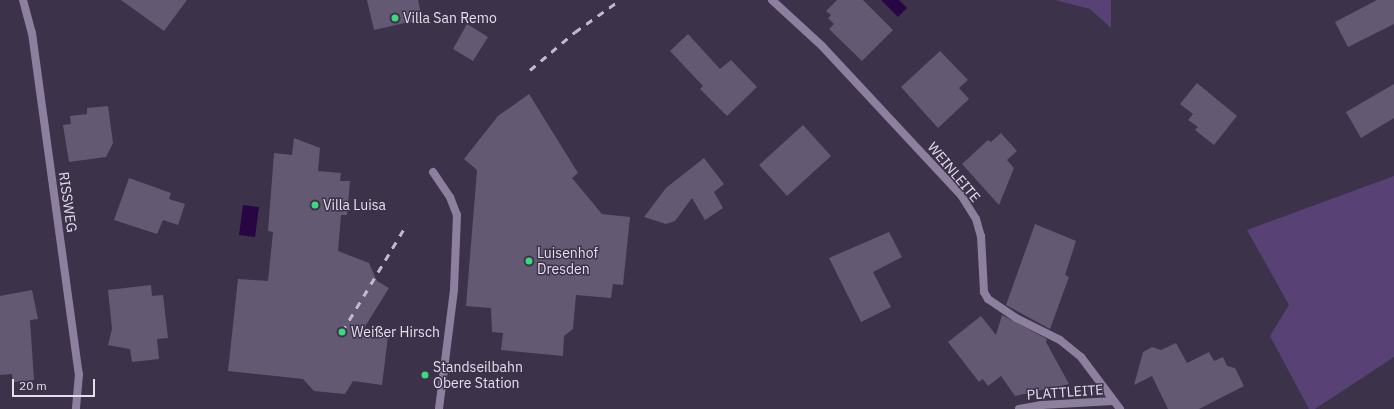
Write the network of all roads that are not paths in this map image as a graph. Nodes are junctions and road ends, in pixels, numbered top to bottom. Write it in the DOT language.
graph roads {
  1 [pos="23,0"];
  2 [pos="772,0"];
  3 [pos="433,172"];
  4 [pos="1113,402"];
  5 [pos="76,409"];
  6 [pos="439,409"];
  7 [pos="1019,409"];
  8 [pos="1120,409"];
  1 -- 5 [label="street, RISSWEG"];
  2 -- 4 [label="street, WEINLEITE"];
  3 -- 6 [label="street"];
  4 -- 7 [label="street, PLATTLEITE"];
  4 -- 8 [label="street, WEINLEITE"];
}
